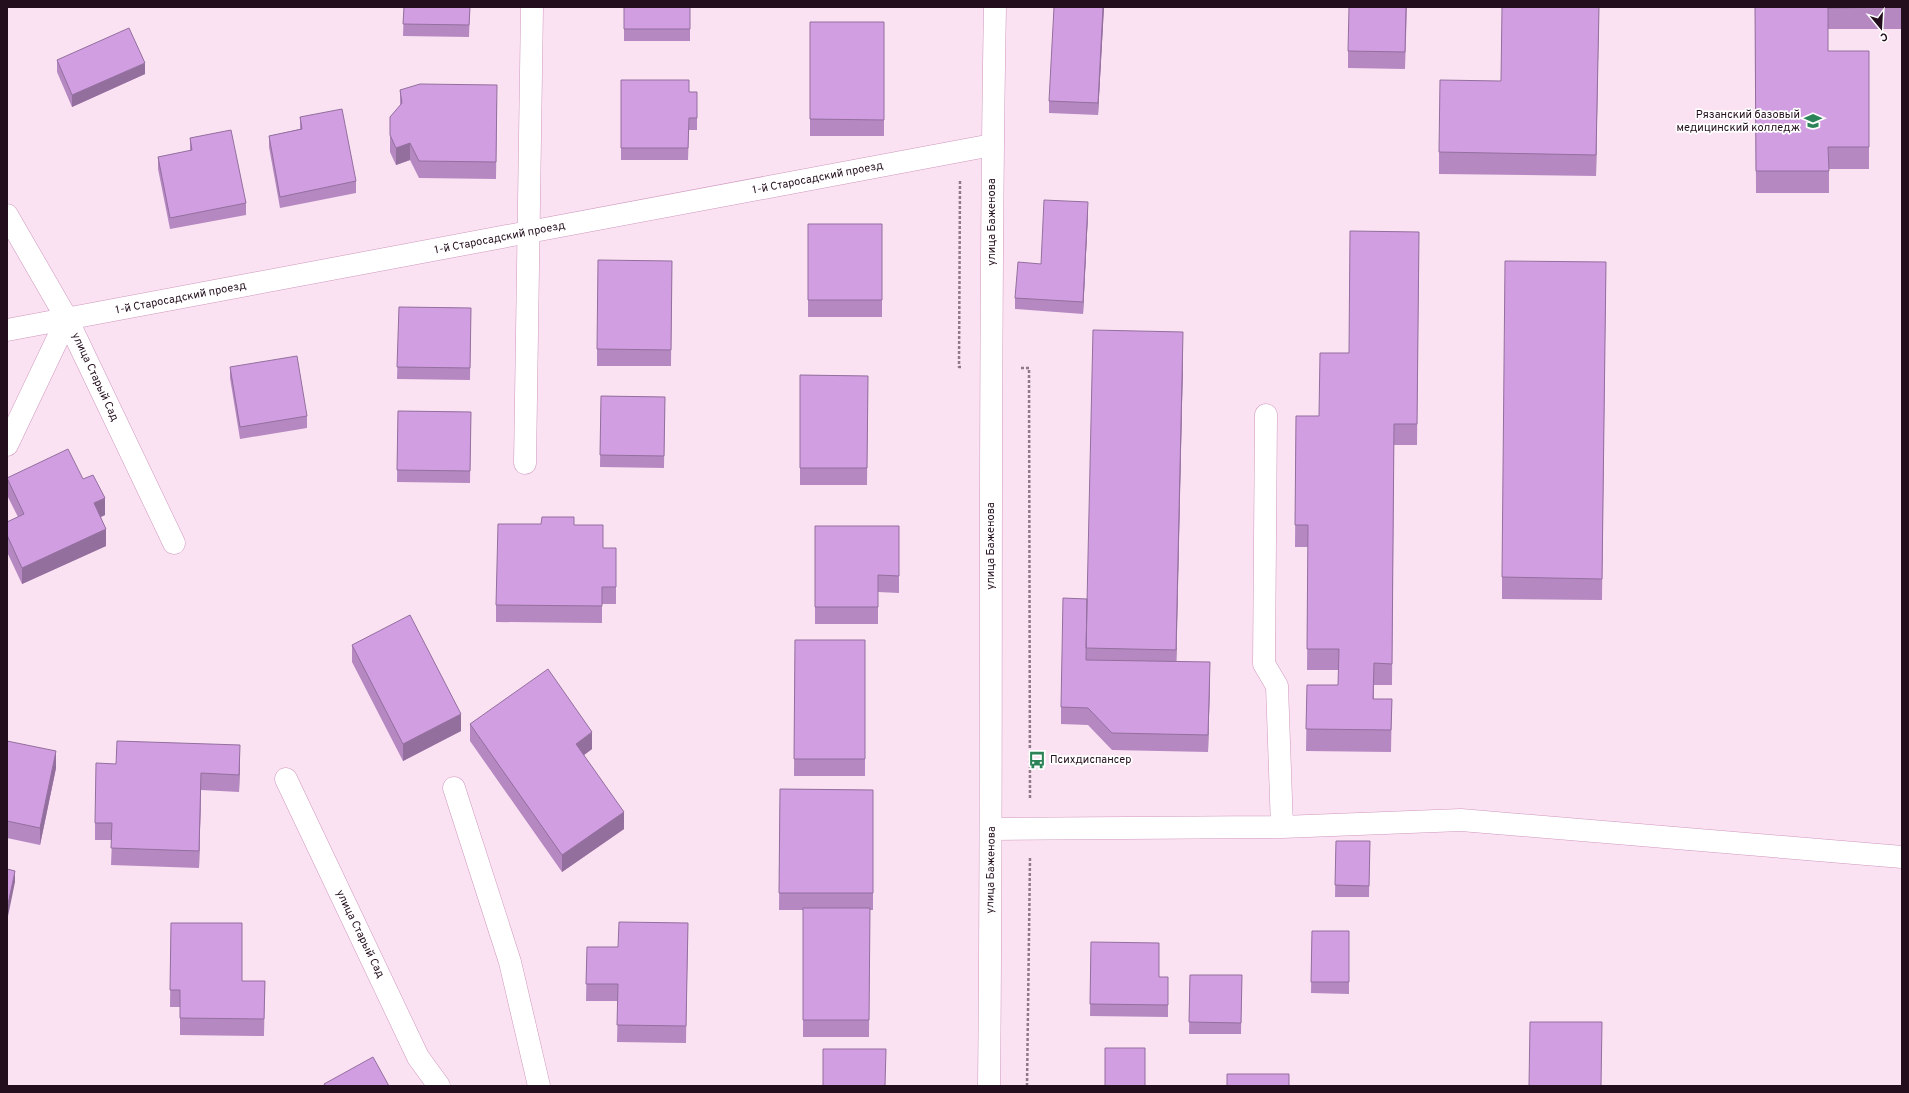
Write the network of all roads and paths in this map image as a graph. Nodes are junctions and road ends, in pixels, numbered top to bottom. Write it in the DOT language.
graph roads {
  1 [pos="532,7"];
  2 [pos="995,7"];
  3 [pos="992,145"];
  4 [pos="7,215"];
  5 [pos="528,232"];
  6 [pos="67,319"];
  7 [pos="7,330"];
  8 [pos="1266,415"];
  9 [pos="7,445"];
  10 [pos="525,463"];
  11 [pos="174,543"];
  12 [pos="286,779"];
  13 [pos="454,788"];
  14 [pos="1282,827"];
  15 [pos="992,830"];
  16 [pos="1902,857"];
  17 [pos="439,1086"];
  18 [pos="539,1086"];
  19 [pos="989,1086"];
  1 -- 5 [label="street"];
  2 -- 3 [label="street, улица Баженова"];
  3 -- 5 [label="street, 1-й Старосадский проезд"];
  3 -- 15 [label="street, улица Баженова"];
  4 -- 6 [label="street, улица Старый Сад"];
  5 -- 6 [label="street, 1-й Старосадский проезд"];
  5 -- 10 [label="street"];
  6 -- 7 [label="street, 1-й Старосадский проезд"];
  6 -- 9 [label="street"];
  6 -- 11 [label="street, улица Старый Сад"];
  8 -- 14 [label="street"];
  12 -- 17 [label="street, улица Старый Сад"];
  13 -- 18 [label="street"];
  14 -- 15 [label="street"];
  14 -- 16 [label="street"];
  15 -- 19 [label="street, улица Баженова"];
}
